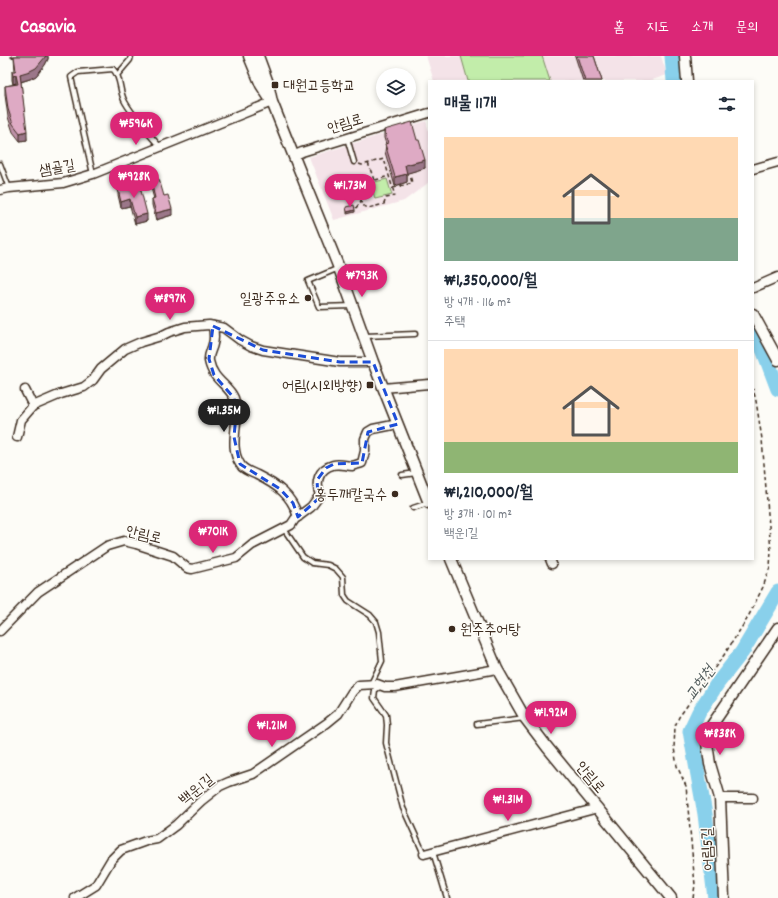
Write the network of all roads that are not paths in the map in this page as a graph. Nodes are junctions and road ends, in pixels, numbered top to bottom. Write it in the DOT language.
graph roads {
  1 [pos="131,56"];
  2 [pos="249,56"];
  3 [pos="258,56"];
  4 [pos="685,56"];
  5 [pos="118,74"];
  6 [pos="687,80"];
  7 [pos="272,102"];
  8 [pos="428,113"];
  9 [pos="347,138"];
  10 [pos="161,147"];
  11 [pos="293,156"];
  12 [pos="354,162"];
  13 [pos="778,162"];
  14 [pos="0,164"];
  15 [pos="754,169"];
  16 [pos="93,174"];
  17 [pos="9,188"];
  18 [pos="0,190"];
  19 [pos="339,268"];
  20 [pos="778,277"];
  21 [pos="754,288"];
  22 [pos="353,306"];
  23 [pos="754,316"];
  24 [pos="213,326"];
  25 [pos="415,334"];
  26 [pos="364,336"];
  27 [pos="778,360"];
  28 [pos="373,362"];
  29 [pos="428,384"];
  30 [pos="383,388"];
  31 [pos="25,390"];
  32 [pos="33,406"];
  33 [pos="398,424"];
  34 [pos="17,437"];
  35 [pos="417,473"];
  36 [pos="402,475"];
  37 [pos="428,500"];
  38 [pos="428,503"];
  39 [pos="413,508"];
  40 [pos="298,517"];
  41 [pos="284,529"];
  42 [pos="451,560"];
  43 [pos="778,628"];
  44 [pos="0,631"];
  45 [pos="497,669"];
  46 [pos="371,684"];
  47 [pos="381,686"];
  48 [pos="525,718"];
  49 [pos="477,724"];
  50 [pos="720,798"];
  51 [pos="753,798"];
  52 [pos="598,808"];
  53 [pos="433,852"];
  54 [pos="424,854"];
  55 [pos="75,898"];
  56 [pos="447,898"];
  57 [pos="671,898"];
  58 [pos="724,898"];
  1 -- 5 [label="lane"];
  2 -- 7 [label="street"];
  3 -- 7 [label="street"];
  4 -- 6 [label="street"];
  5 -- 10 [label="lane"];
  5 -- 16 [label="lane"];
  7 -- 10 [label="street, 샘골길"];
  7 -- 11 [label="street"];
  8 -- 9 [label="street, 안림로"];
  9 -- 11 [label="street, 안림로"];
  9 -- 12 [label="lane"];
  10 -- 16 [label="street, 샘골길"];
  11 -- 19 [label="street"];
  13 -- 15 [label="street"];
  14 -- 17 [label="lane"];
  16 -- 17 [label="street, 샘골길"];
  17 -- 18 [label="street, 샘골길"];
  19 -- 22 [label="street"];
  19 -- 22 [label="lane"];
  20 -- 21 [label="street"];
  22 -- 26 [label="street"];
  23 -- 27 [label="street"];
  24 -- 28 [label="street"];
  24 -- 32 [label="street"];
  24 -- 40 [label="street"];
  25 -- 26 [label="lane"];
  26 -- 28 [label="street"];
  28 -- 30 [label="street"];
  29 -- 30 [label="street"];
  30 -- 33 [label="street"];
  31 -- 32 [label="street"];
  32 -- 34 [label="street"];
  33 -- 35 [label="street"];
  33 -- 40 [label="street, 안림로"];
  35 -- 36 [label="lane"];
  35 -- 37 [label="street"];
  38 -- 39 [label="lane"];
  40 -- 41 [label="street, 안림로"];
  41 -- 44 [label="street, 안림로"];
  41 -- 46 [label="lane"];
  42 -- 45 [label="street, 안림로"];
  43 -- 50 [label="street, 어림5길"];
  45 -- 47 [label="street"];
  45 -- 48 [label="street, 안림로"];
  46 -- 47 [label="street"];
  46 -- 55 [label="street, 백운1길"];
  47 -- 54 [label="lane"];
  48 -- 49 [label="lane"];
  48 -- 52 [label="street, 안림로"];
  50 -- 51 [label="street"];
  50 -- 58 [label="street, 어림5길"];
  52 -- 53 [label="street"];
  52 -- 57 [label="street, 안림로"];
  53 -- 54 [label="street"];
  53 -- 56 [label="lane"];
}
